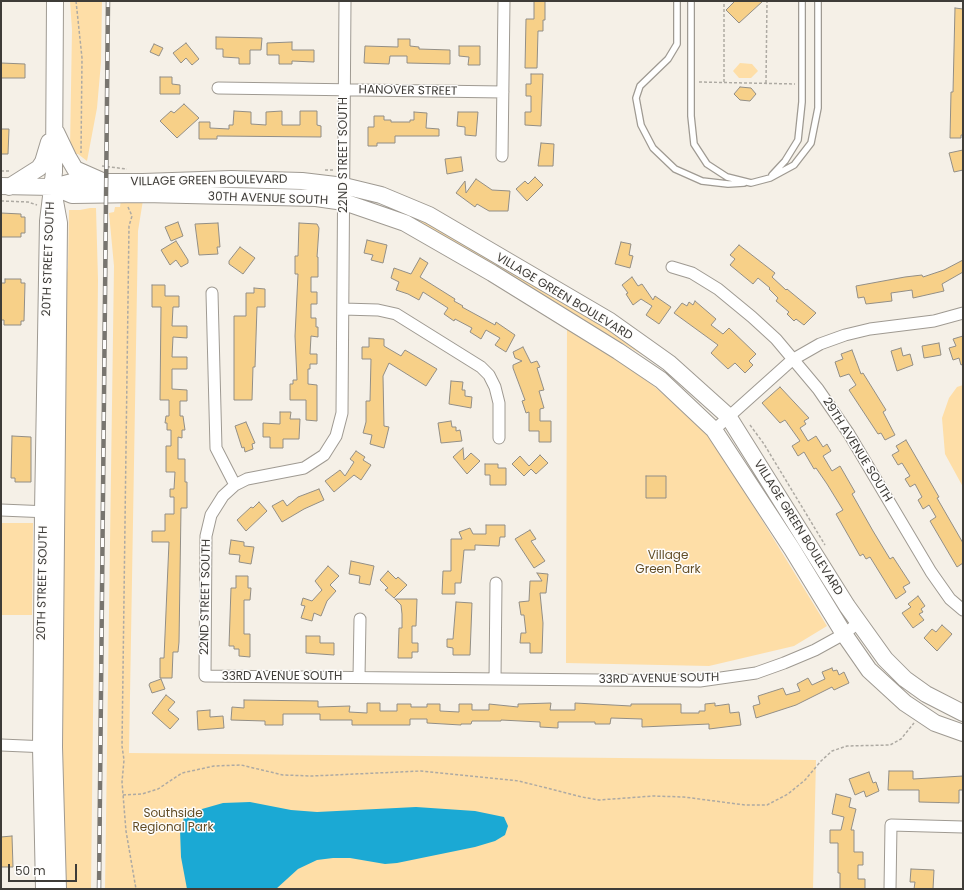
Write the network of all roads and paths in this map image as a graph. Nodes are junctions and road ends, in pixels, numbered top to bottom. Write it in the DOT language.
graph roads {
  1 [pos="56,1"];
  2 [pos="76,1"];
  3 [pos="345,1"];
  4 [pos="504,1"];
  5 [pos="677,1"];
  6 [pos="691,1"];
  7 [pos="724,1"];
  8 [pos="767,1"];
  9 [pos="802,1"];
  10 [pos="818,1"];
  11 [pos="691,82"];
  12 [pos="724,82"];
  13 [pos="766,83"];
  14 [pos="802,84"];
  15 [pos="218,88"];
  16 [pos="345,90"];
  17 [pos="503,92"];
  18 [pos="54,127"];
  19 [pos="81,153"];
  20 [pos="502,156"];
  21 [pos="99,166"];
  22 [pos="131,170"];
  23 [pos="318,170"];
  24 [pos="770,178"];
  25 [pos="344,179"];
  26 [pos="105,182"];
  27 [pos="751,183"];
  28 [pos="5,186"];
  29 [pos="53,187"];
  30 [pos="1,202"];
  31 [pos="344,202"];
  32 [pos="40,206"];
  33 [pos="122,206"];
  34 [pos="672,267"];
  35 [pos="212,293"];
  36 [pos="343,309"];
  37 [pos="963,313"];
  38 [pos="618,351"];
  39 [pos="792,360"];
  40 [pos="732,413"];
  41 [pos="714,430"];
  42 [pos="499,438"];
  43 [pos="235,485"];
  44 [pos="1,510"];
  45 [pos="50,512"];
  46 [pos="828,551"];
  47 [pos="496,583"];
  48 [pos="963,610"];
  49 [pos="360,620"];
  50 [pos="858,623"];
  51 [pos="844,634"];
  52 [pos="205,676"];
  53 [pos="359,677"];
  54 [pos="495,678"];
  55 [pos="963,713"];
  56 [pos="916,720"];
  57 [pos="963,733"];
  58 [pos="1,745"];
  59 [pos="48,747"];
  60 [pos="123,795"];
  61 [pos="963,827"];
  62 [pos="44,889"];
  63 [pos="58,889"];
  64 [pos="136,889"];
  65 [pos="890,889"];
  1 -- 18 [label="street, 20TH STREET SOUTH"];
  2 -- 19 [label="path"];
  3 -- 16 [label="street, 22ND STREET SOUTH"];
  4 -- 17 [label="street"];
  5 -- 27 [label="lane"];
  6 -- 11 [label="lane"];
  7 -- 12 [label="path"];
  8 -- 13 [label="path"];
  9 -- 14 [label="lane"];
  10 -- 24 [label="lane"];
  11 -- 12 [label="path"];
  11 -- 27 [label="lane"];
  12 -- 13 [label="path"];
  13 -- 14 [label="path"];
  14 -- 24 [label="lane"];
  15 -- 16 [label="street, HANOVER STREET"];
  16 -- 17 [label="street, HANOVER STREET"];
  16 -- 25 [label="street, 22ND STREET SOUTH"];
  17 -- 20 [label="street"];
  18 -- 26 [label="street"];
  18 -- 28 [label="street"];
  18 -- 29 [label="street, 20TH STREET SOUTH"];
  21 -- 22 [label="path"];
  23 -- 25 [label="path"];
  24 -- 27 [label="lane"];
  25 -- 26 [label="street, VILLAGE GREEN BOULEVARD"];
  25 -- 31 [label="street, 22ND STREET SOUTH"];
  25 -- 40 [label="street, VILLAGE GREEN BOULEVARD"];
  26 -- 29 [label="street, VILLAGE GREEN BOULEVARD"];
  28 -- 29 [label="street, 30TH AVENUE SOUTH"];
  29 -- 31 [label="street, 30TH AVENUE SOUTH"];
  29 -- 45 [label="street, 20TH STREET SOUTH"];
  30 -- 32 [label="path"];
  31 -- 36 [label="street, 22ND STREET SOUTH"];
  31 -- 38 [label="street, 30TH AVENUE SOUTH"];
  33 -- 60 [label="path"];
  34 -- 39 [label="street, 29TH AVENUE SOUTH"];
  35 -- 43 [label="street"];
  36 -- 42 [label="street"];
  36 -- 43 [label="street, 22ND STREET SOUTH"];
  37 -- 39 [label="street"];
  38 -- 41 [label="street, VILLAGE GREEN BOULEVARD"];
  39 -- 40 [label="street"];
  39 -- 48 [label="street, 29TH AVENUE SOUTH"];
  40 -- 41 [label="street"];
  40 -- 46 [label="path"];
  40 -- 50 [label="street, VILLAGE GREEN BOULEVARD"];
  41 -- 51 [label="street, VILLAGE GREEN BOULEVARD"];
  43 -- 52 [label="street, 22ND STREET SOUTH"];
  44 -- 45 [label="street"];
  45 -- 59 [label="street, 20TH STREET SOUTH"];
  47 -- 54 [label="street"];
  49 -- 53 [label="street, 33RD AVENUE SOUTH"];
  50 -- 51 [label="street, 33RD AVENUE SOUTH"];
  50 -- 55 [label="street, VILLAGE GREEN BOULEVARD"];
  51 -- 54 [label="street, 33RD AVENUE SOUTH"];
  51 -- 57 [label="street, VILLAGE GREEN BOULEVARD"];
  52 -- 53 [label="street, 33RD AVENUE SOUTH"];
  53 -- 54 [label="street, 33RD AVENUE SOUTH"];
  56 -- 60 [label="path"];
  58 -- 59 [label="street"];
  59 -- 62 [label="street, 20TH STREET SOUTH"];
  59 -- 63 [label="street, 20TH STREET SOUTH"];
  60 -- 64 [label="path"];
  61 -- 65 [label="street"];
}
